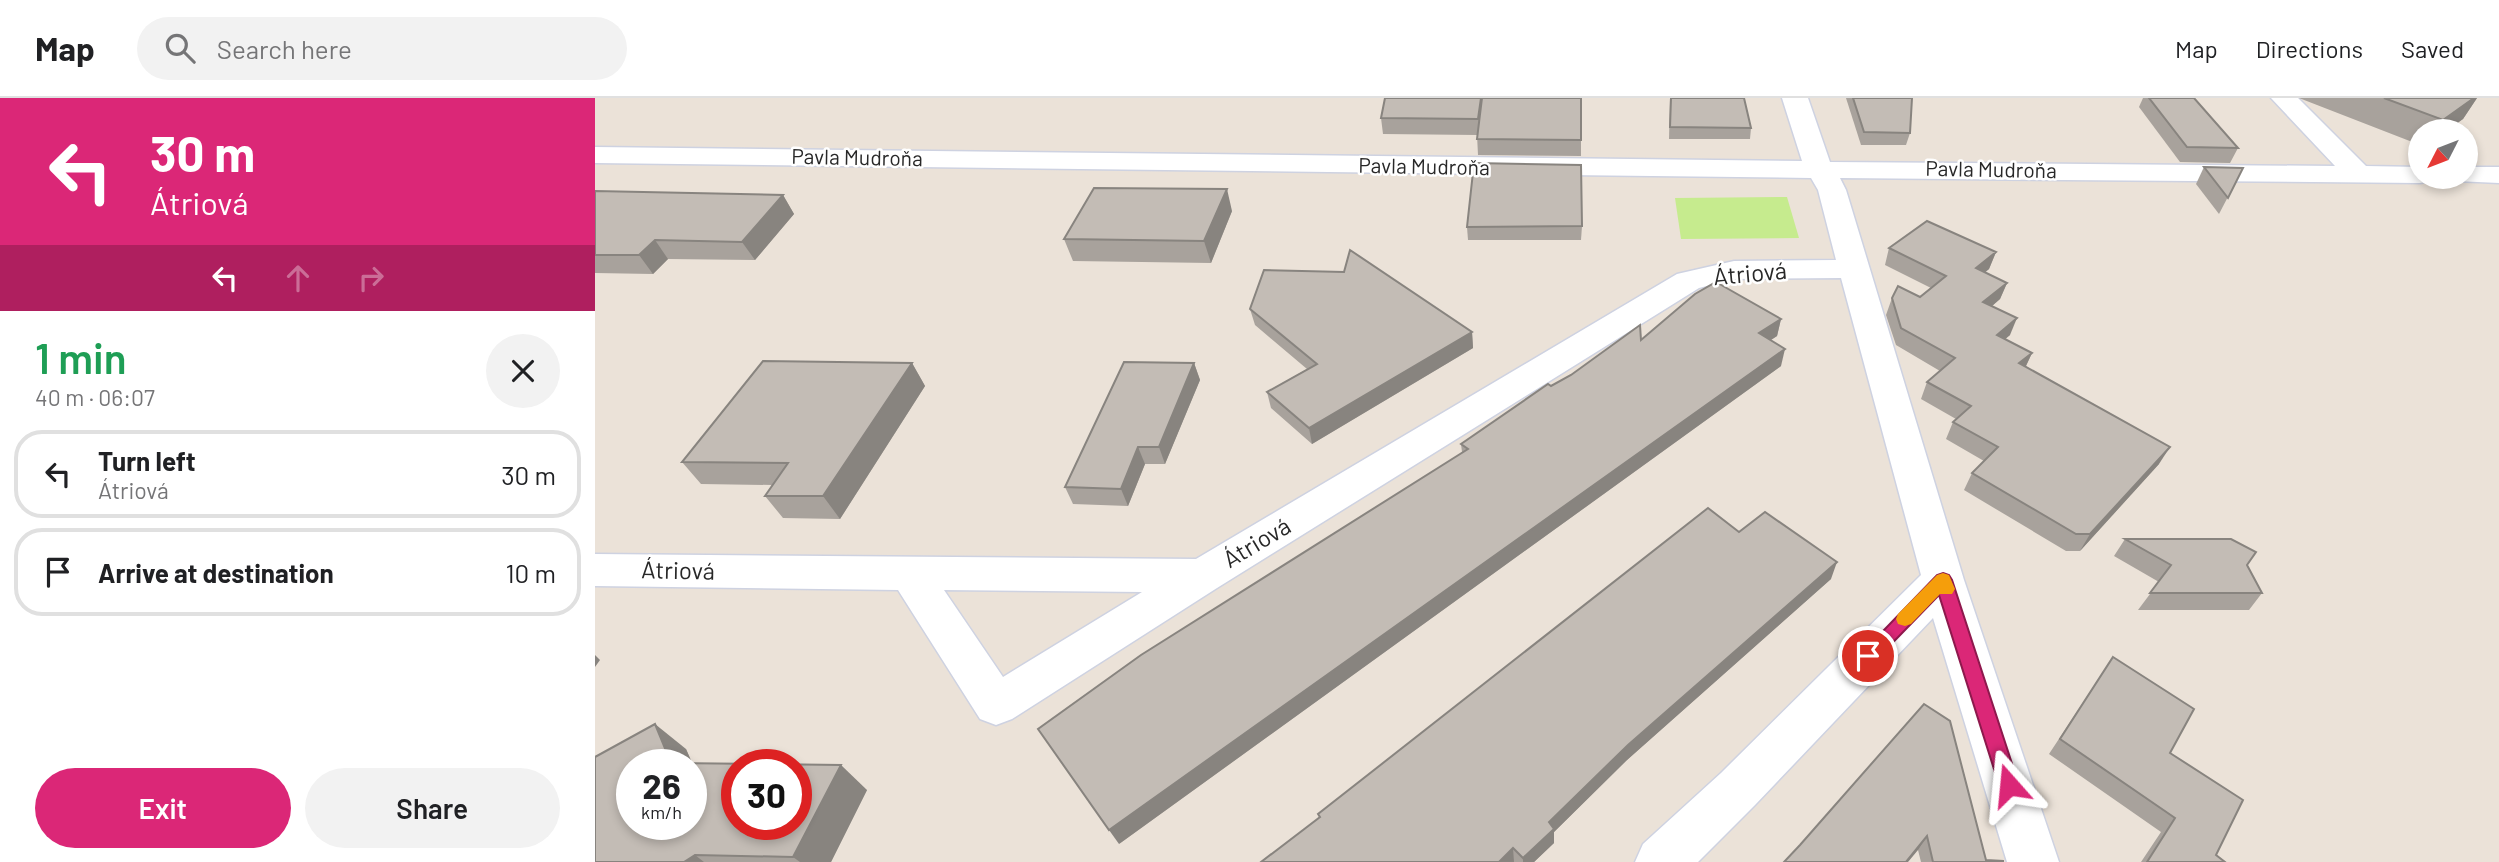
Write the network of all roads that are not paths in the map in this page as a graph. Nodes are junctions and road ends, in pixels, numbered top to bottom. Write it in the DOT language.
graph roads {
  1 [pos="1795,98"];
  2 [pos="2284,98"];
  3 [pos="595,155"];
  4 [pos="1821,168"];
  5 [pos="2357,174"];
  6 [pos="2408,175"];
  7 [pos="2478,175"];
  8 [pos="2499,175"];
  9 [pos="1854,269"];
  10 [pos="595,570"];
  11 [pos="911,575"];
  12 [pos="1202,576"];
  13 [pos="1943,580"];
  14 [pos="1661,862"];
  15 [pos="2033,862"];
  1 -- 4 [label="street"];
  2 -- 5 [label="street"];
  3 -- 4 [label="street, Pavla Mudroňa"];
  4 -- 5 [label="street, Pavla Mudroňa"];
  4 -- 9 [label="street"];
  5 -- 6 [label="street, Pavla Mudroňa"];
  7 -- 8 [label="street"];
  9 -- 12 [label="street, Átriová"];
  9 -- 13 [label="street"];
  10 -- 11 [label="street, Átriová"];
  11 -- 12 [label="street, Átriová"];
  11 -- 12 [label="street"];
  13 -- 14 [label="street"];
  13 -- 15 [label="street"];
}
